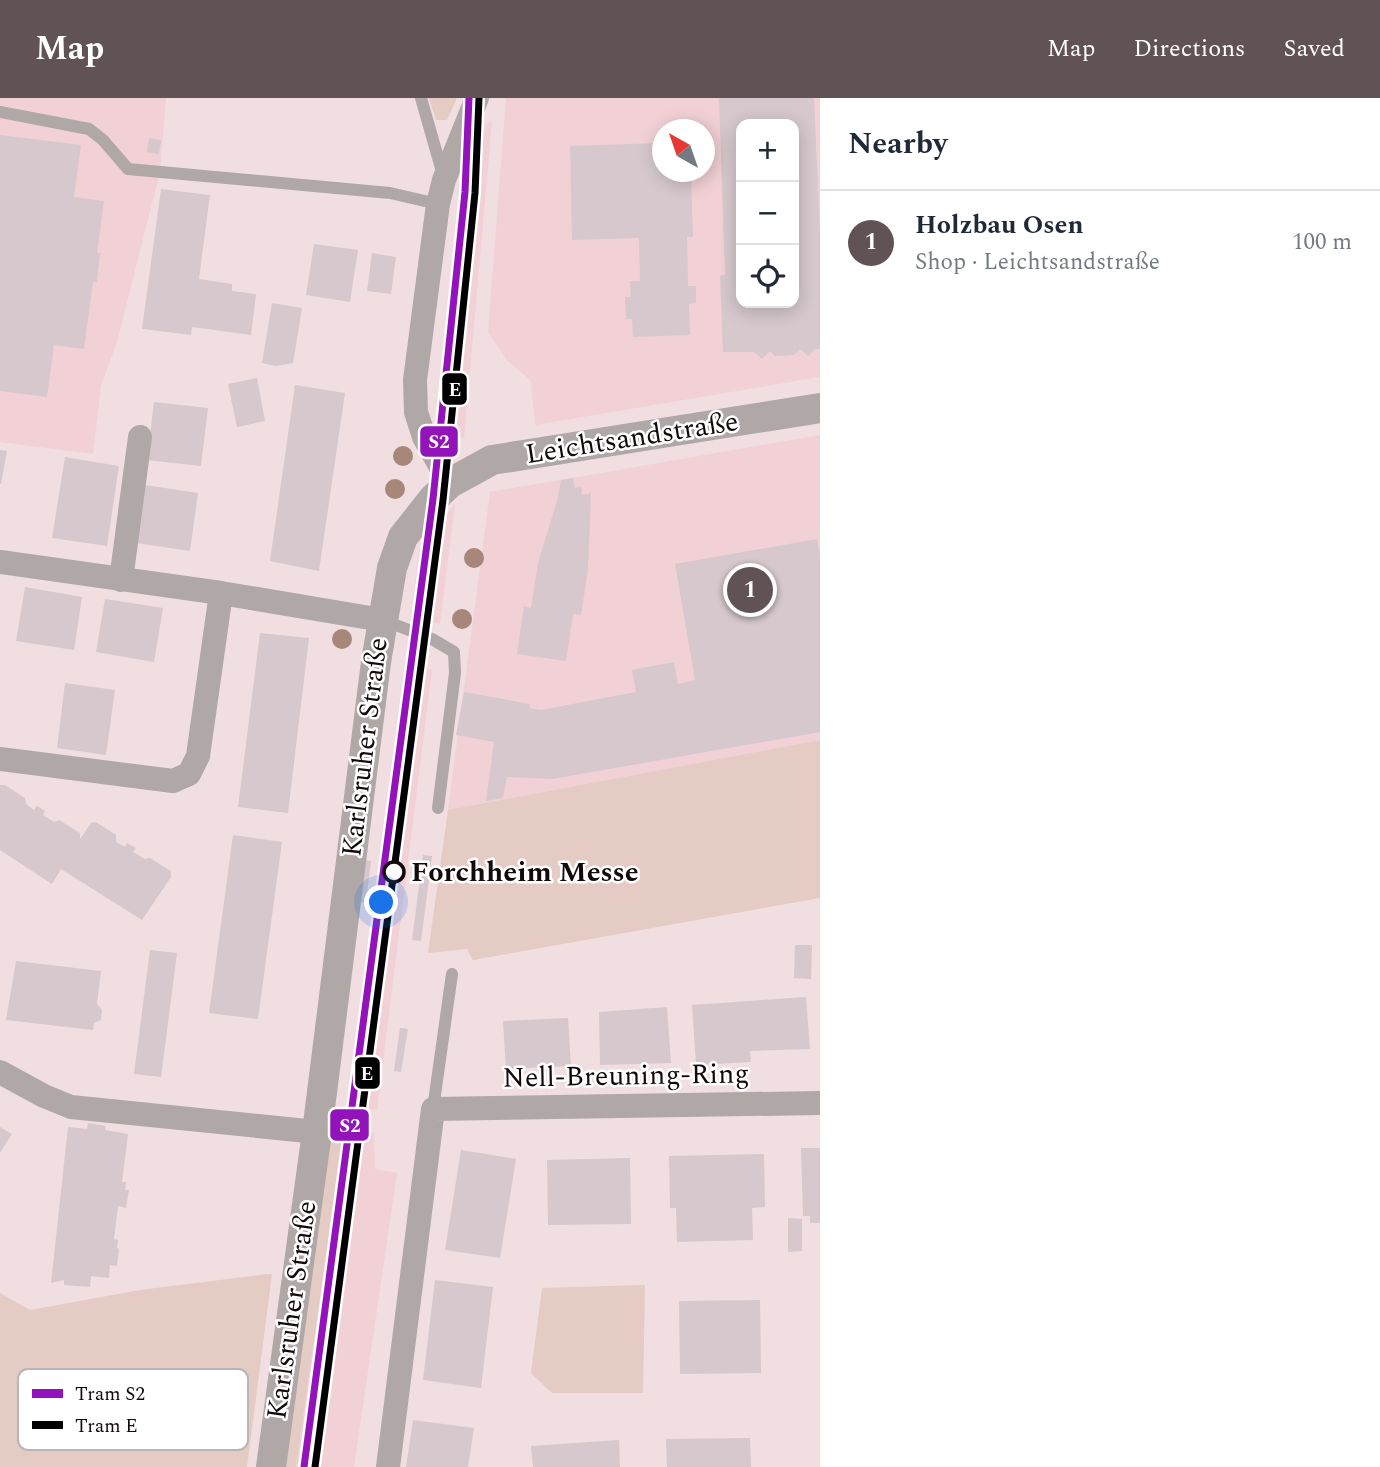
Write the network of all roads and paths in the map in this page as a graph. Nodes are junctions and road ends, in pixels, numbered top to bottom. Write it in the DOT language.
graph roads {
  1 [pos="421,98"];
  2 [pos="477,98"];
  3 [pos="0,112"];
  4 [pos="441,192"];
  5 [pos="820,408"];
  6 [pos="140,437"];
  7 [pos="450,483"];
  8 [pos="0,562"];
  9 [pos="121,580"];
  10 [pos="221,593"];
  11 [pos="382,620"];
  12 [pos="0,759"];
  13 [pos="438,808"];
  14 [pos="452,974"];
  15 [pos="0,1072"];
  16 [pos="820,1103"];
  17 [pos="433,1109"];
  18 [pos="317,1132"];
  19 [pos="271,1467"];
  20 [pos="388,1467"];
  1 -- 4 [label="lane"];
  2 -- 4 [label="street"];
  3 -- 4 [label="lane"];
  4 -- 7 [label="street"];
  5 -- 7 [label="street, Leichtsandstraße"];
  6 -- 9 [label="street"];
  7 -- 11 [label="street, Karlsruher Straße"];
  8 -- 9 [label="street"];
  9 -- 10 [label="street"];
  10 -- 11 [label="street"];
  10 -- 12 [label="street"];
  11 -- 13 [label="lane"];
  11 -- 18 [label="street, Karlsruher Straße"];
  14 -- 17 [label="lane"];
  15 -- 18 [label="street"];
  16 -- 17 [label="street, Nell-Breuning-Ring"];
  17 -- 20 [label="street"];
  18 -- 19 [label="street, Karlsruher Straße"];
}
